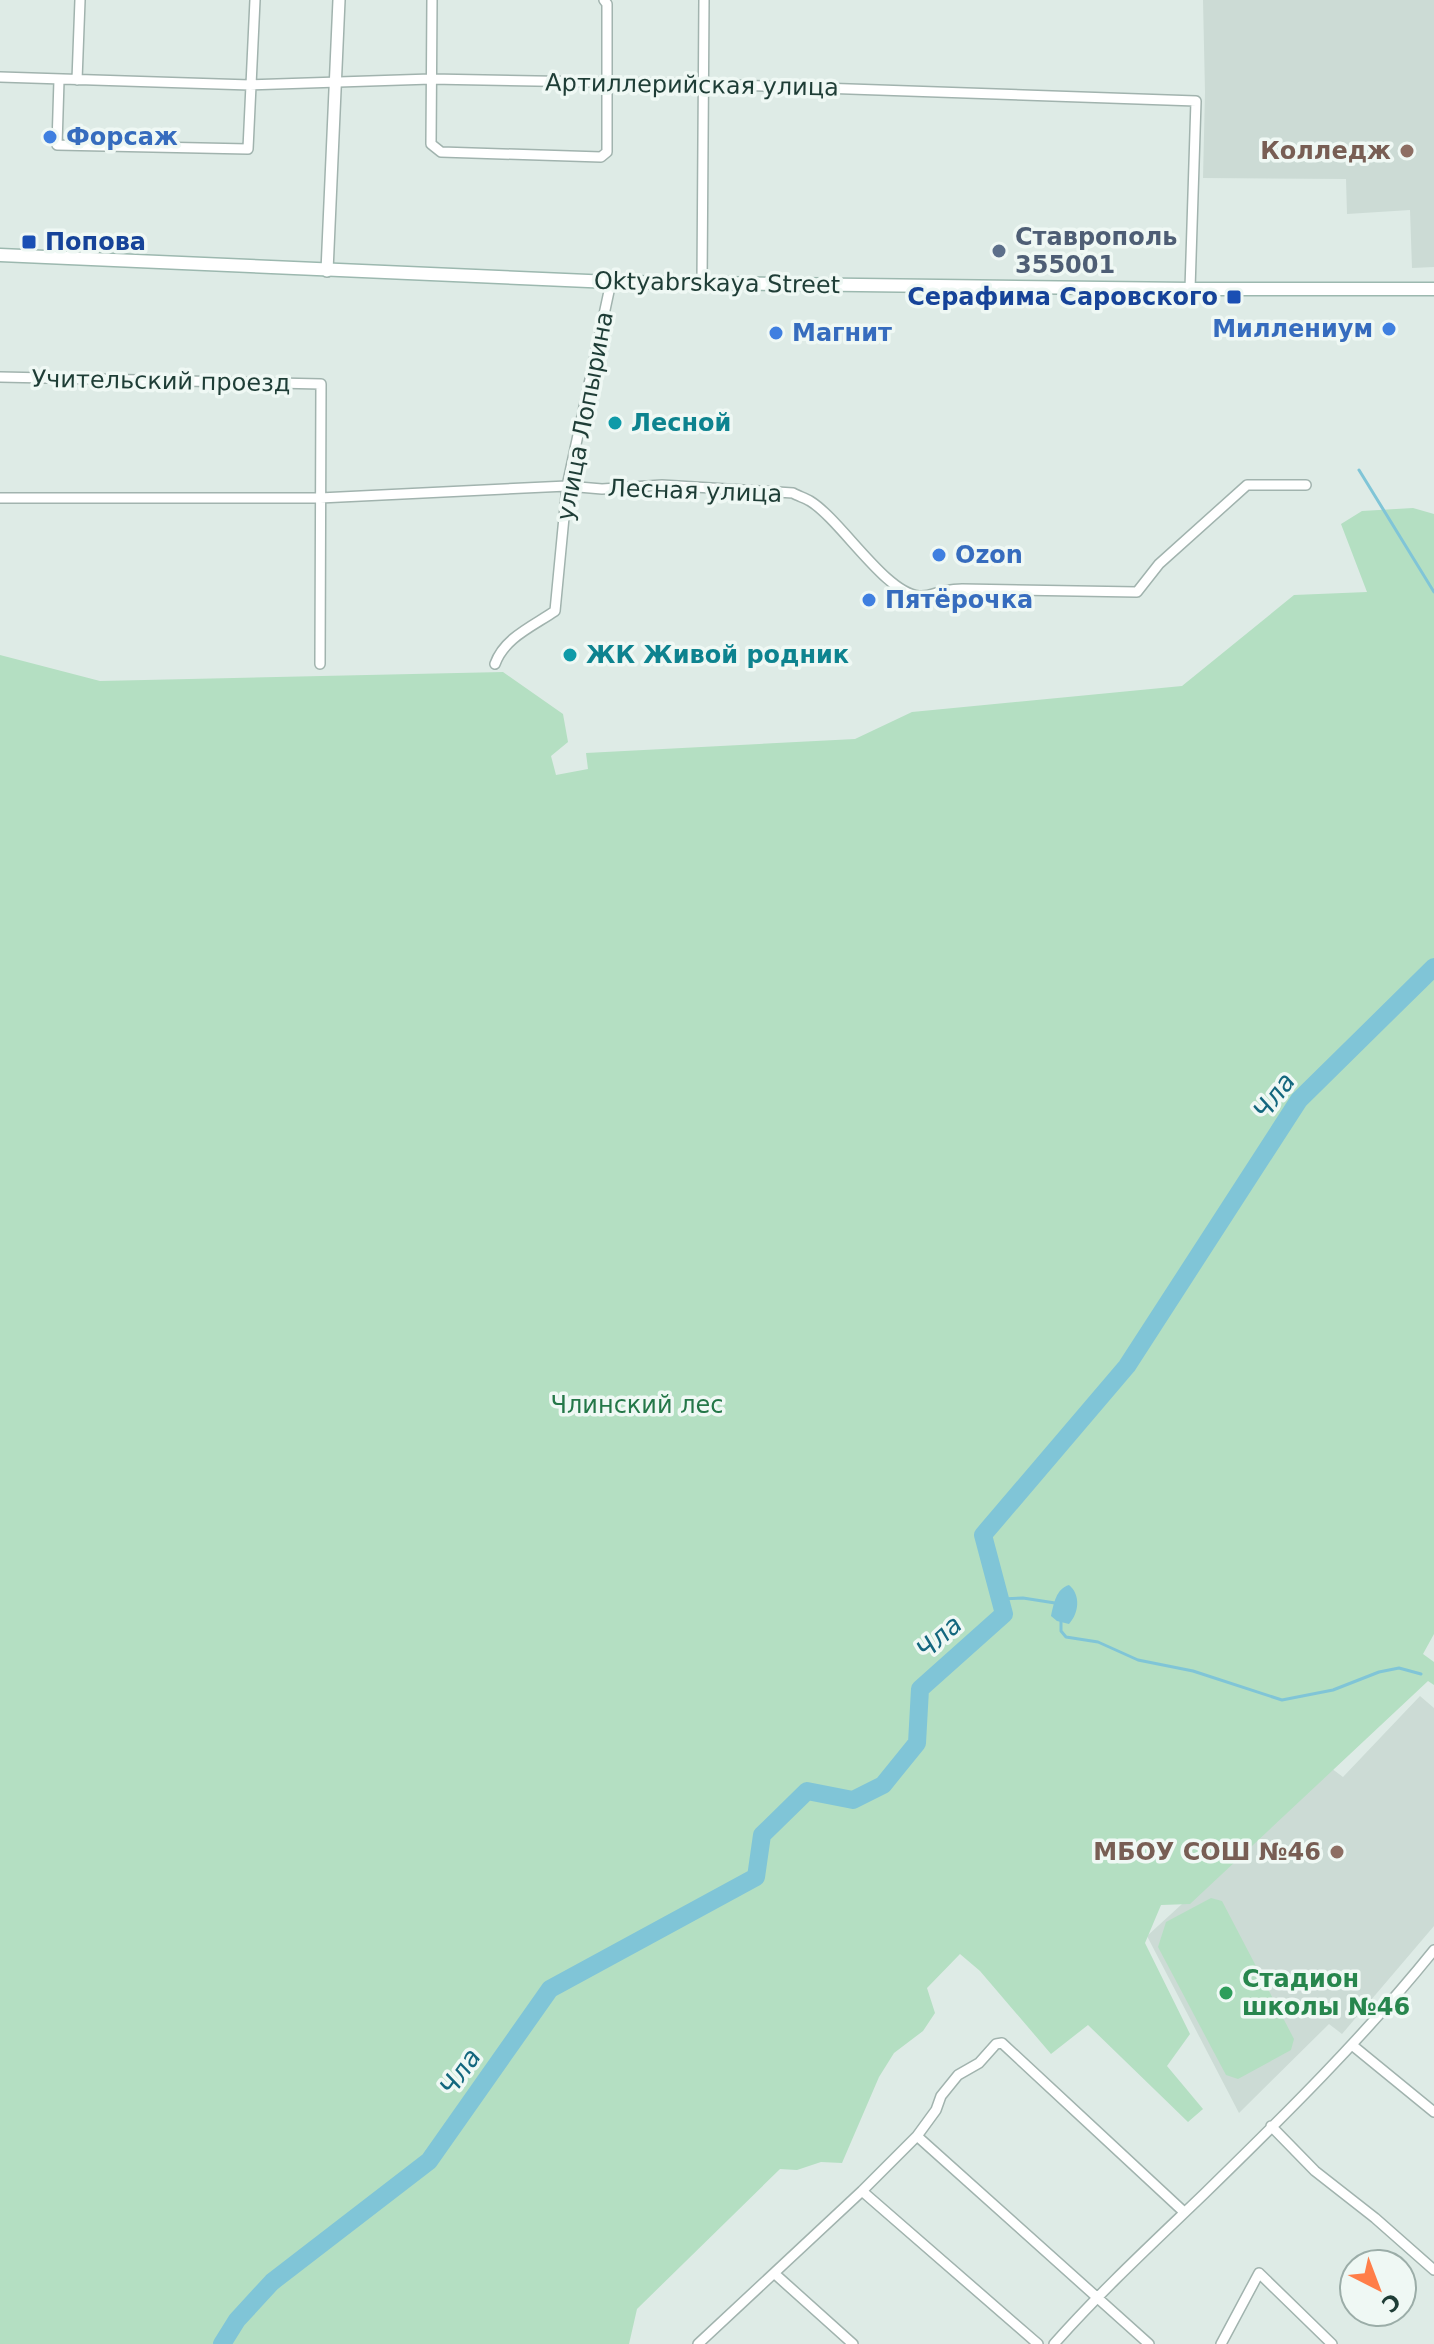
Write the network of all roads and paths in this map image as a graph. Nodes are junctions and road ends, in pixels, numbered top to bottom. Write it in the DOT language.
graph roads {
  1 [pos="80,0"];
  2 [pos="255,0"];
  3 [pos="339,0"];
  4 [pos="432,0"];
  5 [pos="604,0"];
  6 [pos="704,0"];
  7 [pos="0,77"];
  8 [pos="431,79"];
  9 [pos="59,80"];
  10 [pos="77,80"];
  11 [pos="336,82"];
  12 [pos="607,83"];
  13 [pos="703,84"];
  14 [pos="250,85"];
  15 [pos="0,255"];
  16 [pos="327,271"];
  17 [pos="611,282"];
  18 [pos="702,283"];
  19 [pos="1190,289"];
  20 [pos="1434,289"];
  21 [pos="0,377"];
  22 [pos="1306,485"];
  23 [pos="567,486"];
  24 [pos="0,498"];
  25 [pos="320,498"];
  26 [pos="320,664"];
  27 [pos="495,664"];
  28 [pos="1433,1952"];
  29 [pos="1352,2045"];
  30 [pos="1434,2112"];
  31 [pos="1271,2126"];
  32 [pos="917,2136"];
  33 [pos="862,2191"];
  34 [pos="1184,2212"];
  35 [pos="1434,2270"];
  36 [pos="775,2274"];
  37 [pos="1097,2296"];
  38 [pos="698,2344"];
  39 [pos="853,2344"];
  40 [pos="1038,2344"];
  41 [pos="1054,2344"];
  42 [pos="1149,2344"];
  43 [pos="1221,2344"];
  44 [pos="1332,2344"];
  1 -- 10 [label="street"];
  2 -- 14 [label="street"];
  3 -- 11 [label="street"];
  4 -- 8 [label="street"];
  5 -- 12 [label="street"];
  6 -- 13 [label="street"];
  7 -- 9 [label="street, Артиллерийская улица"];
  8 -- 11 [label="street, Артиллерийская улица"];
  8 -- 12 [label="street, Артиллерийская улица"];
  8 -- 12 [label="street"];
  9 -- 10 [label="street, Артиллерийская улица"];
  9 -- 14 [label="street"];
  10 -- 14 [label="street, Артиллерийская улица"];
  11 -- 14 [label="street, Артиллерийская улица"];
  11 -- 16 [label="street"];
  12 -- 13 [label="street, Артиллерийская улица"];
  13 -- 18 [label="street"];
  13 -- 19 [label="street, Артиллерийская улица"];
  15 -- 16 [label="main road, Oktyabrskaya Street"];
  16 -- 17 [label="main road, Oktyabrskaya Street"];
  17 -- 18 [label="main road, Oktyabrskaya Street"];
  17 -- 23 [label="street, улица Лопырина"];
  18 -- 19 [label="main road, Oktyabrskaya Street"];
  19 -- 20 [label="main road, Oktyabrskaya Street"];
  21 -- 25 [label="street, Учительский проезд"];
  22 -- 23 [label="street, Лесная улица"];
  23 -- 25 [label="street, Лесная улица"];
  23 -- 27 [label="street, улица Лопырина"];
  24 -- 25 [label="street, Лесная улица"];
  25 -- 26 [label="street"];
  28 -- 29 [label="street"];
  29 -- 30 [label="street"];
  29 -- 31 [label="street"];
  31 -- 34 [label="street"];
  31 -- 35 [label="street"];
  32 -- 33 [label="street"];
  32 -- 34 [label="street"];
  32 -- 37 [label="street"];
  33 -- 36 [label="street"];
  33 -- 40 [label="street"];
  34 -- 37 [label="street"];
  36 -- 38 [label="street"];
  36 -- 39 [label="street"];
  37 -- 41 [label="street"];
  37 -- 42 [label="street"];
  43 -- 44 [label="street"];
}
